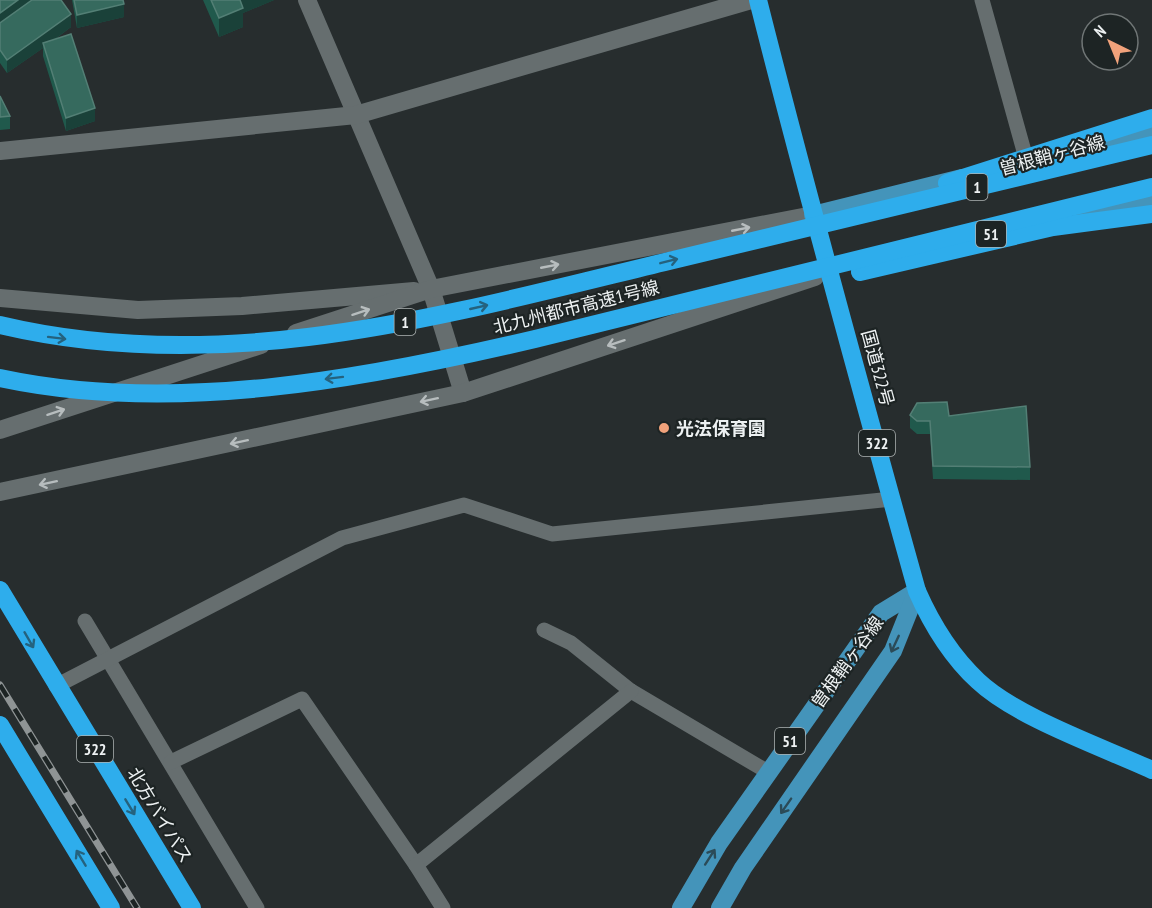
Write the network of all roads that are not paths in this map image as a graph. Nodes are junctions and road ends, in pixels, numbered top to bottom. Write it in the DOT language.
graph roads {
  1 [pos="307,0"];
  2 [pos="752,0"];
  3 [pos="758,0"];
  4 [pos="982,0"];
  5 [pos="356,115"];
  6 [pos="1152,118"];
  7 [pos="1152,129"];
  8 [pos="1152,145"];
  9 [pos="0,151"];
  10 [pos="1027,162"];
  11 [pos="1152,187"];
  12 [pos="1152,197"];
  13 [pos="1152,214"];
  14 [pos="807,222"];
  15 [pos="831,272"];
  16 [pos="431,289"];
  17 [pos="0,298"];
  18 [pos="0,325"];
  19 [pos="535,339"];
  20 [pos="0,378"];
  21 [pos="463,393"];
  22 [pos="0,430"];
  23 [pos="0,492"];
  24 [pos="892,498"];
  25 [pos="0,590"];
  26 [pos="917,591"];
  27 [pos="85,621"];
  28 [pos="544,630"];
  29 [pos="106,659"];
  30 [pos="56,686"];
  31 [pos="631,691"];
  32 [pos="0,725"];
  33 [pos="171,762"];
  34 [pos="1152,770"];
  35 [pos="768,772"];
  36 [pos="416,865"];
  37 [pos="111,908"];
  38 [pos="192,908"];
  39 [pos="257,908"];
  40 [pos="443,908"];
  41 [pos="681,908"];
  42 [pos="720,908"];
  1 -- 5 [label="street"];
  2 -- 5 [label="street"];
  3 -- 14 [label="highway, 国道322号 / 322"];
  4 -- 10 [label="lane"];
  5 -- 9 [label="street"];
  5 -- 16 [label="street"];
  6 -- 14 [label="highway"];
  7 -- 10 [label="main road, 曽根鞘ヶ谷線"];
  8 -- 14 [label="highway, 北九州都市高速1号線 / 1"];
  10 -- 14 [label="main road, 曽根鞘ヶ谷線"];
  11 -- 19 [label="highway, 北九州都市高速1号線 / 1"];
  12 -- 15 [label="main road, 51"];
  13 -- 19 [label="highway"];
  14 -- 15 [label="highway, 国道322号 / 322"];
  16 -- 14 [label="street, one-way"];
  18 -- 14 [label="highway, 北九州都市高速1号線 / 1, one-way"];
  15 -- 21 [label="street, one-way"];
  15 -- 24 [label="highway, 国道322号 / 322"];
  16 -- 17 [label="street"];
  16 -- 21 [label="street"];
  22 -- 16 [label="street, one-way"];
  19 -- 20 [label="highway, 北九州都市高速1号線 / 1, one-way"];
  21 -- 23 [label="street, one-way"];
  24 -- 26 [label="highway, 国道322号 / 322"];
  24 -- 29 [label="lane"];
  25 -- 30 [label="highway, 北方バイパス / 322, one-way"];
  26 -- 34 [label="highway, 国道322号 / 322"];
  26 -- 35 [label="main road, 曽根鞘ヶ谷線 / 51"];
  26 -- 42 [label="main road, 曽根鞘ヶ谷線 / 51, one-way"];
  27 -- 29 [label="lane"];
  28 -- 31 [label="lane"];
  29 -- 30 [label="lane"];
  29 -- 33 [label="lane"];
  30 -- 38 [label="highway, 北方バイパス / 322, one-way"];
  31 -- 35 [label="lane"];
  31 -- 36 [label="lane"];
  37 -- 32 [label="highway, one-way"];
  33 -- 36 [label="lane"];
  33 -- 39 [label="lane"];
  41 -- 35 [label="main road, 曽根鞘ヶ谷線 / 51, one-way"];
  36 -- 40 [label="lane"];
}
